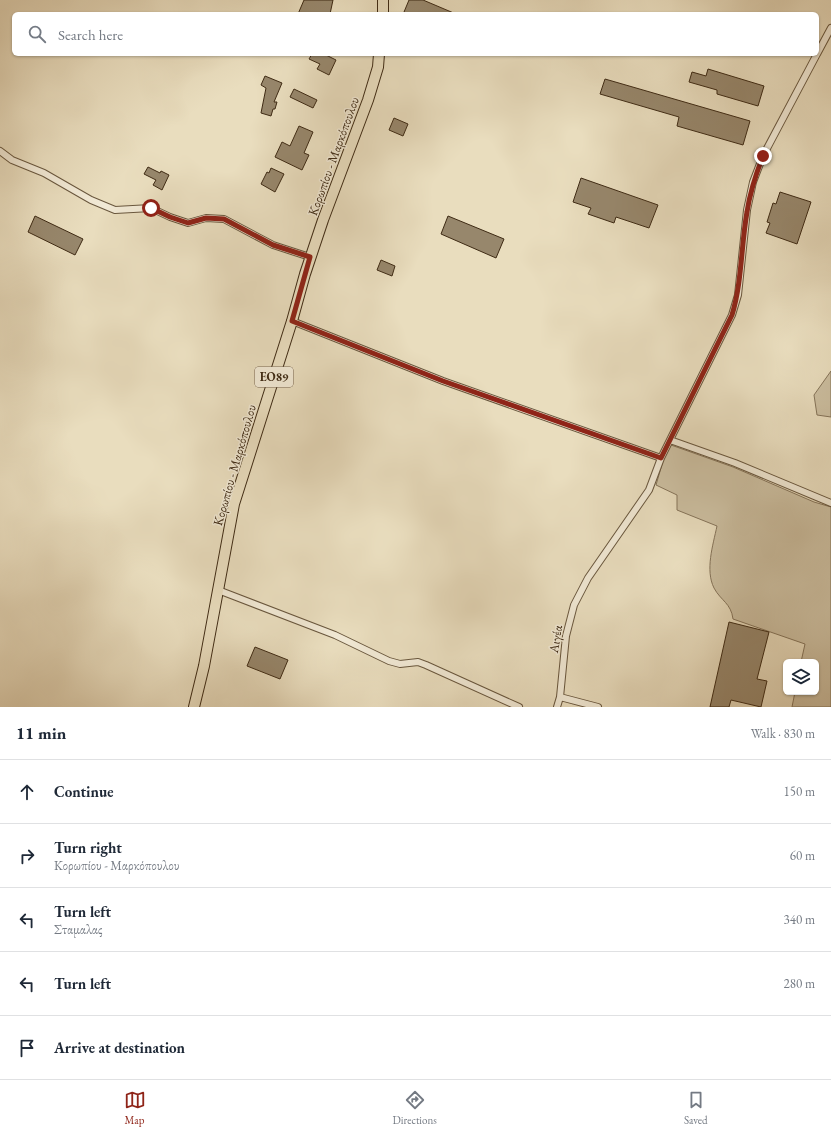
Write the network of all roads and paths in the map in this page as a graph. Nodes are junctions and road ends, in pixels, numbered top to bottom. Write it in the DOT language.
graph roads {
  1 [pos="383,0"];
  2 [pos="382,12"];
  3 [pos="831,28"];
  4 [pos="819,50"];
  5 [pos="379,56"];
  6 [pos="816,56"];
  7 [pos="0,151"];
  8 [pos="310,257"];
  9 [pos="292,321"];
  10 [pos="670,440"];
  11 [pos="661,458"];
  12 [pos="831,503"];
  13 [pos="218,590"];
  14 [pos="560,698"];
  15 [pos="194,707"];
  16 [pos="519,707"];
  17 [pos="557,707"];
  18 [pos="598,707"];
  1 -- 2 [label="main road"];
  3 -- 4 [label="street, Αιγέα"];
  5 -- 8 [label="main road, Κορωπίου - Μαρκόπουλου / ΕΟ89"];
  6 -- 10 [label="street, Αιγέα"];
  7 -- 8 [label="street"];
  8 -- 9 [label="main road, Κορωπίου - Μαρκόπουλου / ΕΟ89"];
  9 -- 11 [label="street"];
  9 -- 13 [label="main road, Κορωπίου - Μαρκόπουλου / ΕΟ89"];
  10 -- 11 [label="street, Αιγέα"];
  10 -- 12 [label="street"];
  11 -- 14 [label="street, Αιγέα"];
  13 -- 15 [label="main road, Κορωπίου - Μαρκόπουλου / ΕΟ89"];
  13 -- 16 [label="street"];
  14 -- 17 [label="street, Αιγέα"];
  14 -- 18 [label="street"];
}
